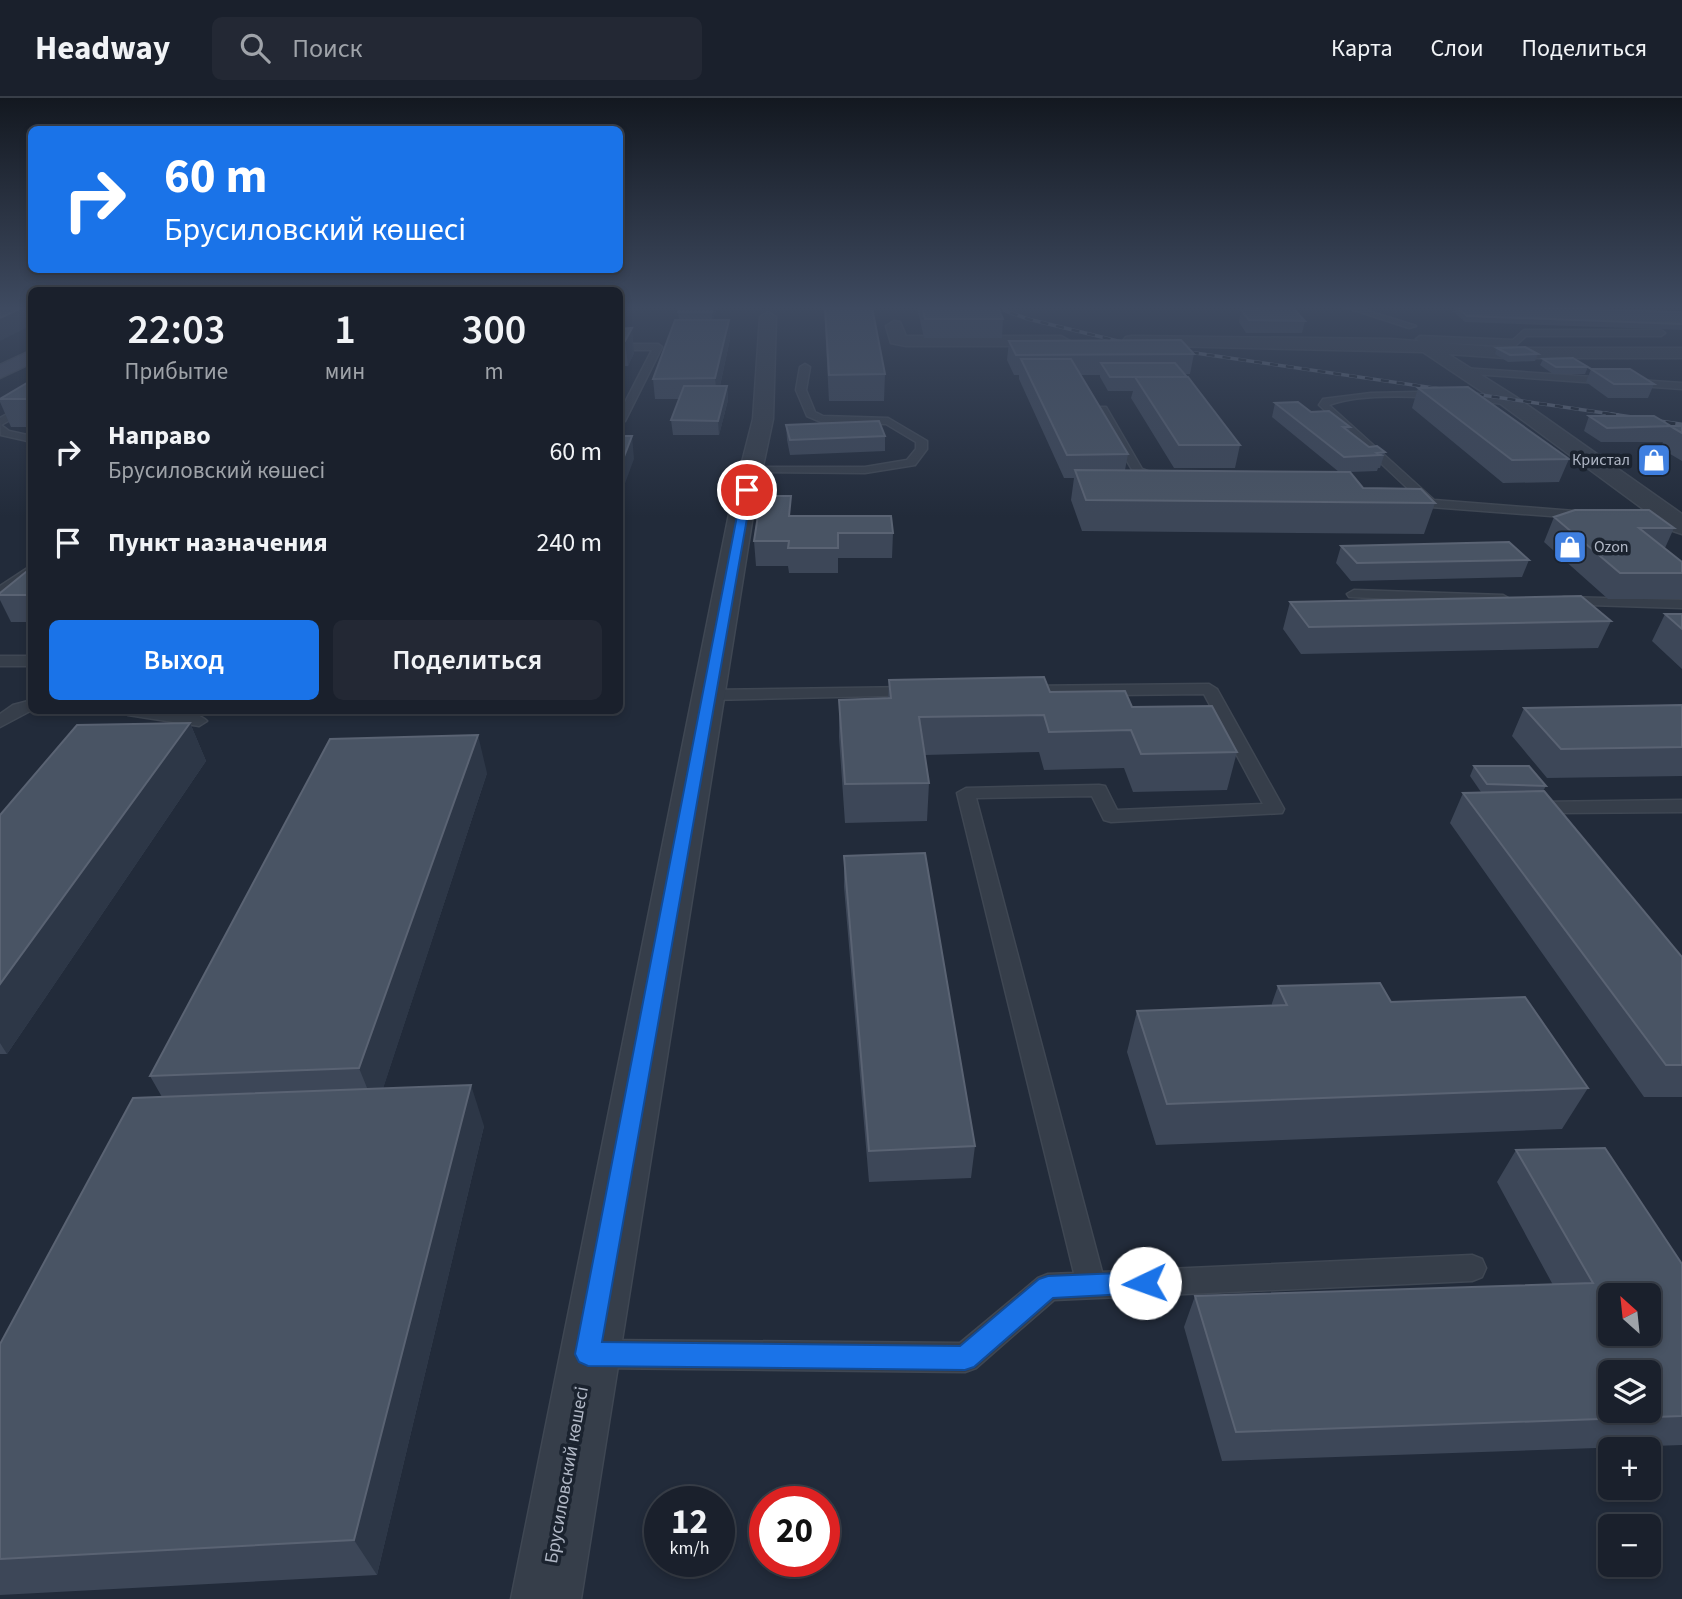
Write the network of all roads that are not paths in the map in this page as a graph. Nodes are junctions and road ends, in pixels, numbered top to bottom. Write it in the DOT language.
graph roads {
  1 [pos="643,377"];
  2 [pos="765,377"];
  3 [pos="803,377"];
  4 [pos="1471,377"];
  5 [pos="1545,377"];
  6 [pos="1682,387"];
  7 [pos="1509,401"];
  8 [pos="28,405"];
  9 [pos="1102,409"];
  10 [pos="623,415"];
  11 [pos="0,422"];
  12 [pos="0,428"];
  13 [pos="28,438"];
  14 [pos="752,470"];
  15 [pos="1171,482"];
  16 [pos="1392,500"];
  17 [pos="1433,506"];
  18 [pos="1595,516"];
  19 [pos="1649,520"];
  20 [pos="1679,524"];
  21 [pos="28,572"];
  22 [pos="0,592"];
  23 [pos="1354,594"];
  24 [pos="1518,599"];
  25 [pos="1545,600"];
  26 [pos="1682,604"];
  27 [pos="28,660"];
  28 [pos="0,661"];
  29 [pos="1000,691"];
  30 [pos="931,692"];
  31 [pos="708,695"];
  32 [pos="28,706"];
  33 [pos="156,714"];
  34 [pos="199,720"];
  35 [pos="0,722"];
  36 [pos="1682,806"];
  37 [pos="1558,828"];
  38 [pos="1472,1268"];
  39 [pos="1091,1285"];
  40 [pos="588,1354"];
  41 [pos="546,1599"];
  1 -- 10 [label="lane"];
  2 -- 14 [label="street, Брусиловский көшесі"];
  3 -- 14 [label="lane"];
  4 -- 7 [label="street"];
  5 -- 6 [label="lane"];
  7 -- 17 [label="lane"];
  7 -- 20 [label="street"];
  8 -- 11 [label="lane"];
  9 -- 15 [label="lane"];
  12 -- 13 [label="lane"];
  14 -- 31 [label="street, Брусиловский көшесі"];
  16 -- 17 [label="lane"];
  17 -- 18 [label="lane"];
  19 -- 20 [label="lane"];
  21 -- 22 [label="lane"];
  23 -- 24 [label="lane"];
  25 -- 26 [label="lane"];
  27 -- 28 [label="lane"];
  29 -- 39 [label="lane"];
  30 -- 31 [label="lane"];
  31 -- 40 [label="street, Брусиловский көшесі"];
  32 -- 35 [label="lane"];
  33 -- 34 [label="lane"];
  36 -- 37 [label="lane"];
  38 -- 39 [label="lane"];
  39 -- 40 [label="lane"];
  40 -- 41 [label="street, Брусиловский көшесі"];
}
